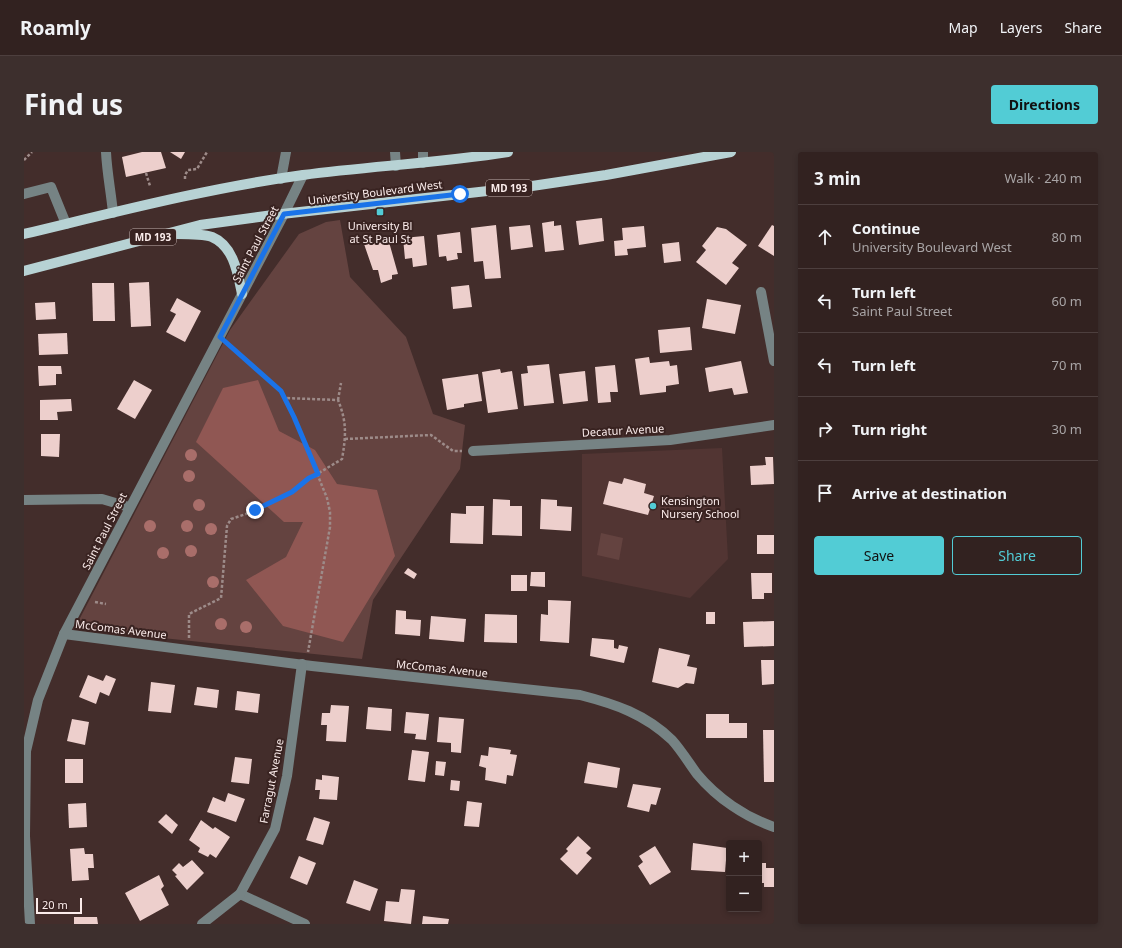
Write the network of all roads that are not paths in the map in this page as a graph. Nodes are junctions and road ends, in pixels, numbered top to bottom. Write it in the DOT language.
graph roads {
  1 [pos="106,152"];
  2 [pos="286,152"];
  3 [pos="395,152"];
  4 [pos="423,152"];
  5 [pos="508,152"];
  6 [pos="731,152"];
  7 [pos="423,163"];
  8 [pos="396,166"];
  9 [pos="303,175"];
  10 [pos="281,179"];
  11 [pos="24,194"];
  12 [pos="113,213"];
  13 [pos="284,214"];
  14 [pos="66,224"];
  15 [pos="167,233"];
  16 [pos="24,234"];
  17 [pos="24,271"];
  18 [pos="761,292"];
  19 [pos="242,294"];
  20 [pos="774,361"];
  21 [pos="774,425"];
  22 [pos="473,451"];
  23 [pos="24,500"];
  24 [pos="129,507"];
  25 [pos="64,634"];
  26 [pos="302,664"];
  27 [pos="25,751"];
  28 [pos="774,827"];
  29 [pos="240,894"];
  30 [pos="30,924"];
  31 [pos="202,924"];
  32 [pos="305,924"];
  1 -- 12 [label="street"];
  2 -- 10 [label="street"];
  3 -- 8 [label="street"];
  4 -- 7 [label="street"];
  5 -- 7 [label="main road, University Boulevard West"];
  6 -- 13 [label="main road, University Boulevard West / MD 193"];
  7 -- 8 [label="main road, University Boulevard West"];
  8 -- 9 [label="main road, University Boulevard West"];
  9 -- 10 [label="main road, University Boulevard West"];
  9 -- 13 [label="street, Saint Paul Street"];
  10 -- 12 [label="main road, University Boulevard West"];
  11 -- 14 [label="street"];
  12 -- 14 [label="main road, University Boulevard West"];
  13 -- 15 [label="main road, University Boulevard West / MD 193"];
  13 -- 19 [label="street, Saint Paul Street"];
  14 -- 16 [label="main road, University Boulevard West"];
  15 -- 17 [label="main road, University Boulevard West / MD 193"];
  15 -- 19 [label="main road"];
  18 -- 20 [label="street"];
  19 -- 24 [label="street, Saint Paul Street"];
  21 -- 22 [label="street, Decatur Avenue"];
  23 -- 24 [label="street"];
  24 -- 25 [label="street, Saint Paul Street"];
  25 -- 26 [label="street, McComas Avenue"];
  25 -- 27 [label="street, Saint Paul Street"];
  26 -- 28 [label="street, McComas Avenue"];
  26 -- 29 [label="street, Farragut Avenue"];
  27 -- 30 [label="street, Saint Paul Street"];
  29 -- 31 [label="street, Farragut Avenue"];
  29 -- 32 [label="street"];
}
